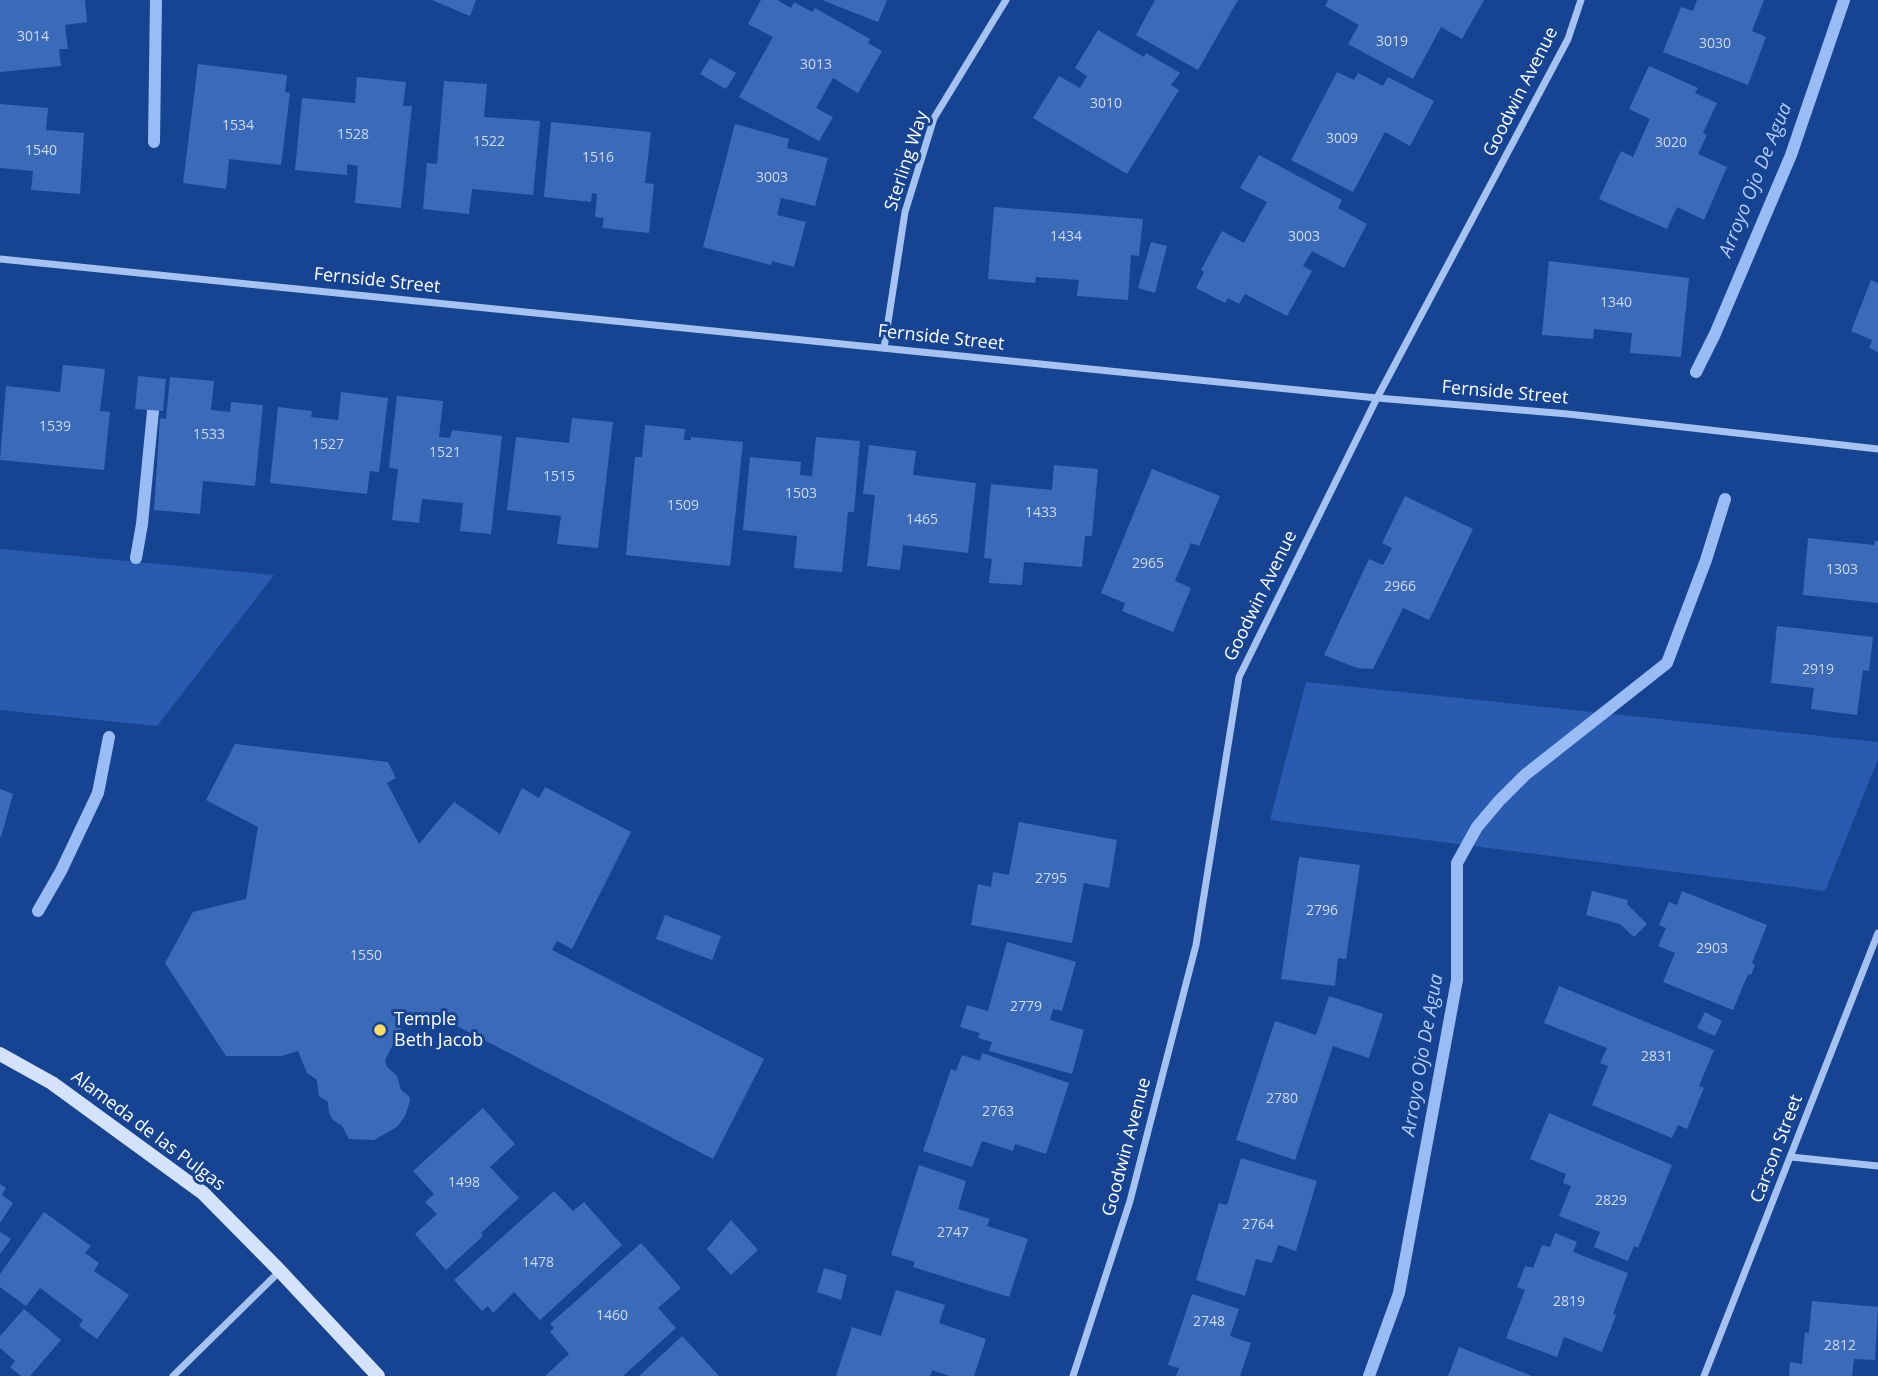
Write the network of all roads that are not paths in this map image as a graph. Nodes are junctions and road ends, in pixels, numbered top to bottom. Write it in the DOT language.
graph roads {
  1 [pos="1006,0"];
  2 [pos="1581,0"];
  3 [pos="0,259"];
  4 [pos="884,348"];
  5 [pos="1377,398"];
  6 [pos="1878,449"];
  7 [pos="1878,933"];
  8 [pos="0,1055"];
  9 [pos="1791,1157"];
  10 [pos="1878,1166"];
  11 [pos="280,1271"];
  12 [pos="173,1376"];
  13 [pos="378,1376"];
  14 [pos="1073,1376"];
  15 [pos="1703,1376"];
  1 -- 4 [label="street, Sterling Way"];
  2 -- 5 [label="street, Goodwin Avenue"];
  3 -- 4 [label="street, Fernside Street"];
  4 -- 5 [label="street, Fernside Street"];
  5 -- 6 [label="street, Fernside Street"];
  5 -- 14 [label="street, Goodwin Avenue"];
  7 -- 9 [label="street, Carson Street"];
  8 -- 11 [label="main road, Alameda de las Pulgas"];
  9 -- 10 [label="street"];
  9 -- 15 [label="street, Carson Street"];
  11 -- 12 [label="street"];
  11 -- 13 [label="main road, Alameda de las Pulgas"];
}
